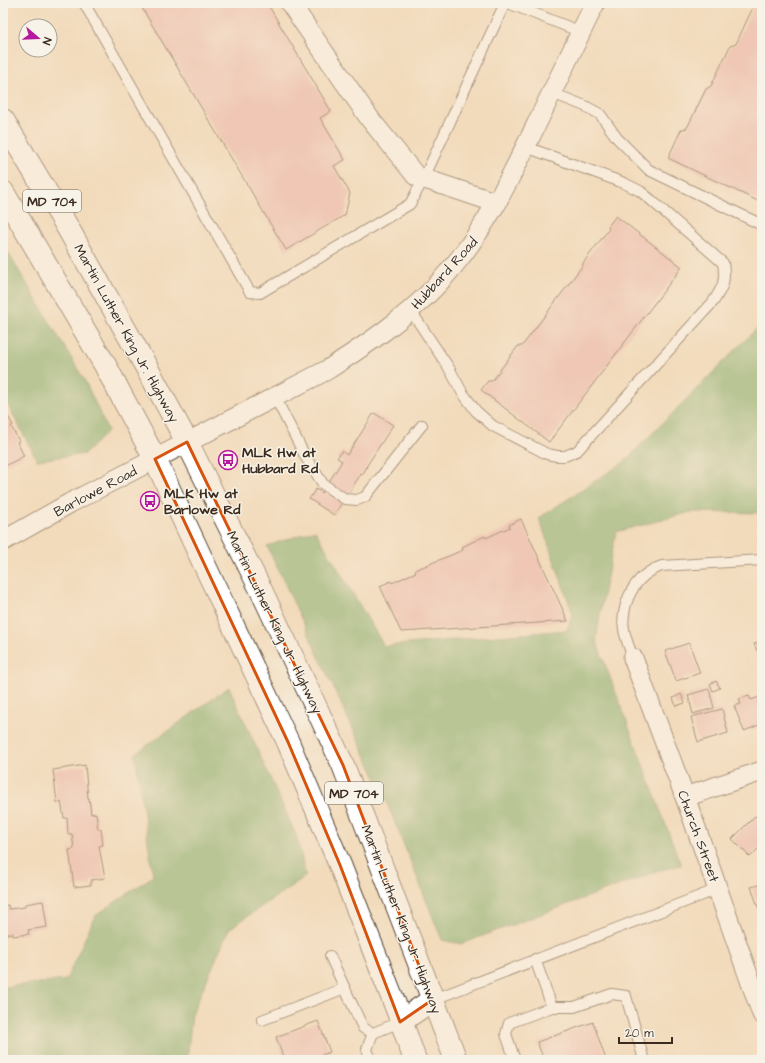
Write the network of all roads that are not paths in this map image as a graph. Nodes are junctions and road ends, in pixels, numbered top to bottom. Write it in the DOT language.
graph roads {
  1 [pos="84,3"];
  2 [pos="290,3"];
  3 [pos="504,3"];
  4 [pos="508,3"];
  5 [pos="595,3"];
  6 [pos="581,32"];
  7 [pos="552,93"];
  8 [pos="3,120"];
  9 [pos="526,147"];
  10 [pos="424,178"];
  11 [pos="3,192"];
  12 [pos="497,203"];
  13 [pos="762,225"];
  14 [pos="411,310"];
  15 [pos="275,397"];
  16 [pos="422,425"];
  17 [pos="187,442"];
  18 [pos="155,459"];
  19 [pos="3,541"];
  20 [pos="762,560"];
  21 [pos="633,658"];
  22 [pos="762,770"];
  23 [pos="685,798"];
  24 [pos="718,889"];
  25 [pos="330,956"];
  26 [pos="535,959"];
  27 [pos="345,988"];
  28 [pos="432,1000"];
  29 [pos="552,1007"];
  30 [pos="762,1014"];
  31 [pos="262,1020"];
  32 [pos="400,1022"];
  33 [pos="373,1033"];
  34 [pos="371,1060"];
  35 [pos="415,1060"];
  36 [pos="456,1060"];
  37 [pos="515,1060"];
  38 [pos="644,1060"];
  1 -- 10 [label="lane"];
  2 -- 10 [label="street"];
  3 -- 10 [label="lane"];
  4 -- 6 [label="lane"];
  5 -- 6 [label="street, Hubbard Road"];
  6 -- 7 [label="street, Hubbard Road"];
  7 -- 9 [label="street, Hubbard Road"];
  7 -- 13 [label="lane"];
  8 -- 17 [label="main road, Martin Luther King Jr. Highway / MD 704"];
  9 -- 12 [label="street, Hubbard Road"];
  9 -- 14 [label="lane"];
  10 -- 12 [label="street"];
  11 -- 18 [label="main road, MD 704"];
  12 -- 14 [label="street, Hubbard Road"];
  14 -- 15 [label="street, Hubbard Road"];
  15 -- 16 [label="lane"];
  15 -- 17 [label="street, Hubbard Road"];
  17 -- 18 [label="street, Barlowe Road"];
  17 -- 28 [label="main road, Martin Luther King Jr. Highway / MD 704"];
  18 -- 19 [label="street, Barlowe Road"];
  18 -- 32 [label="main road, MD 704"];
  20 -- 21 [label="lane"];
  21 -- 23 [label="street, Church Street"];
  22 -- 23 [label="street"];
  23 -- 24 [label="street, Church Street"];
  24 -- 26 [label="lane"];
  24 -- 30 [label="street, Church Street"];
  25 -- 27 [label="lane"];
  26 -- 28 [label="lane"];
  26 -- 29 [label="lane"];
  27 -- 31 [label="lane"];
  27 -- 33 [label="lane"];
  28 -- 32 [label="main road"];
  28 -- 36 [label="main road, Martin Luther King Jr. Highway / MD 704"];
  29 -- 37 [label="lane"];
  29 -- 38 [label="lane"];
  32 -- 33 [label="lane"];
  32 -- 35 [label="main road, MD 704"];
  33 -- 34 [label="lane"];
}
